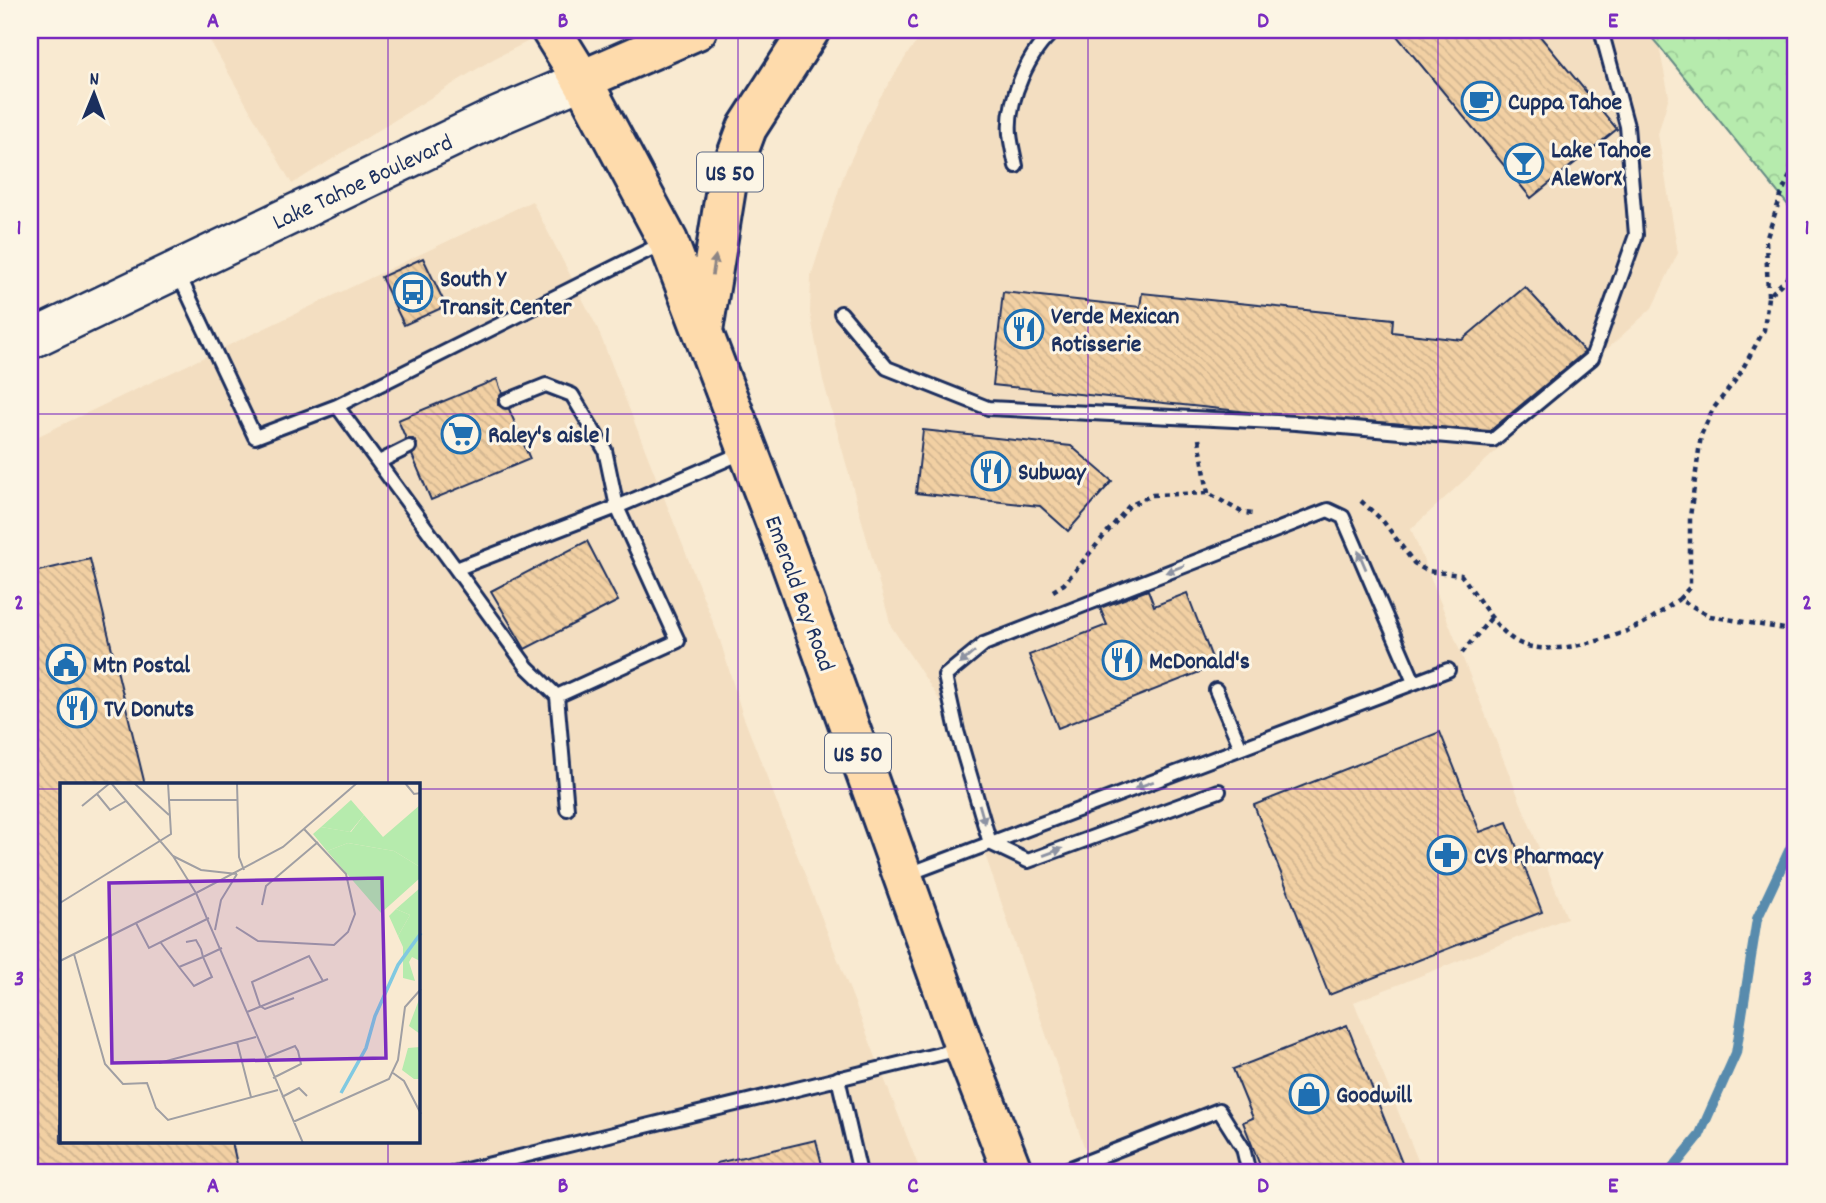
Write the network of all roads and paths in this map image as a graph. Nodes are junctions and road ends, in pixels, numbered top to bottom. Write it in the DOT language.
graph roads {
  1 [pos="551,30"];
  2 [pos="697,30"];
  3 [pos="810,30"];
  4 [pos="1055,30"];
  5 [pos="1601,30"];
  6 [pos="582,80"];
  7 [pos="1796,163"];
  8 [pos="1016,166"];
  9 [pos="668,241"];
  10 [pos="1796,269"];
  11 [pos="177,270"];
  12 [pos="1768,297"];
  13 [pos="841,313"];
  14 [pos="703,333"];
  15 [pos="30,340"];
  16 [pos="506,401"];
  17 [pos="337,406"];
  18 [pos="1195,418"];
  19 [pos="409,447"];
  20 [pos="748,450"];
  21 [pos="379,462"];
  22 [pos="1208,493"];
  23 [pos="1351,496"];
  24 [pos="617,507"];
  25 [pos="1262,514"];
  26 [pos="456,569"];
  27 [pos="1043,598"];
  28 [pos="1679,599"];
  29 [pos="1491,618"];
  30 [pos="1796,631"];
  31 [pos="1448,670"];
  32 [pos="1415,682"];
  33 [pos="1216,690"];
  34 [pos="557,696"];
  35 [pos="1241,748"];
  36 [pos="1219,791"];
  37 [pos="567,809"];
  38 [pos="990,843"];
  39 [pos="902,876"];
  40 [pos="964,1048"];
  41 [pos="838,1078"];
  42 [pos="454,1173"];
  43 [pos="860,1173"];
  44 [pos="1013,1173"];
  45 [pos="1058,1173"];
  46 [pos="1249,1173"];
  1 -- 6 [label="main road, Emerald Bay Road"];
  2 -- 6 [label="main road, Lake Tahoe Boulevard"];
  14 -- 3 [label="main road, US 50, one-way"];
  4 -- 8 [label="lane"];
  5 -- 18 [label="lane"];
  6 -- 9 [label="main road, Emerald Bay Road / US 50"];
  6 -- 11 [label="main road, Lake Tahoe Boulevard"];
  7 -- 12 [label="path"];
  9 -- 14 [label="main road, Emerald Bay Road / US 50"];
  9 -- 17 [label="lane"];
  10 -- 12 [label="path"];
  11 -- 15 [label="main road, Lake Tahoe Boulevard"];
  11 -- 17 [label="lane"];
  12 -- 28 [label="path"];
  13 -- 18 [label="lane"];
  14 -- 20 [label="main road, Emerald Bay Road / US 50"];
  16 -- 24 [label="lane"];
  17 -- 21 [label="lane"];
  18 -- 22 [label="path"];
  19 -- 21 [label="lane"];
  20 -- 24 [label="lane"];
  20 -- 39 [label="main road, Emerald Bay Road / US 50"];
  21 -- 26 [label="lane"];
  22 -- 25 [label="path"];
  22 -- 27 [label="path"];
  23 -- 29 [label="path"];
  24 -- 26 [label="lane"];
  24 -- 34 [label="lane"];
  26 -- 34 [label="lane"];
  28 -- 29 [label="path"];
  28 -- 30 [label="path"];
  29 -- 31 [label="path"];
  31 -- 32 [label="lane"];
  32 -- 35 [label="lane"];
  32 -- 38 [label="lane, one-way"];
  33 -- 35 [label="lane"];
  34 -- 37 [label="lane"];
  35 -- 38 [label="lane, one-way"];
  38 -- 36 [label="lane, one-way"];
  38 -- 39 [label="lane"];
  39 -- 40 [label="main road, Emerald Bay Road / US 50"];
  40 -- 41 [label="lane"];
  40 -- 44 [label="main road, Emerald Bay Road / US 50"];
  41 -- 42 [label="lane"];
  41 -- 43 [label="lane"];
  45 -- 46 [label="lane"];
}
